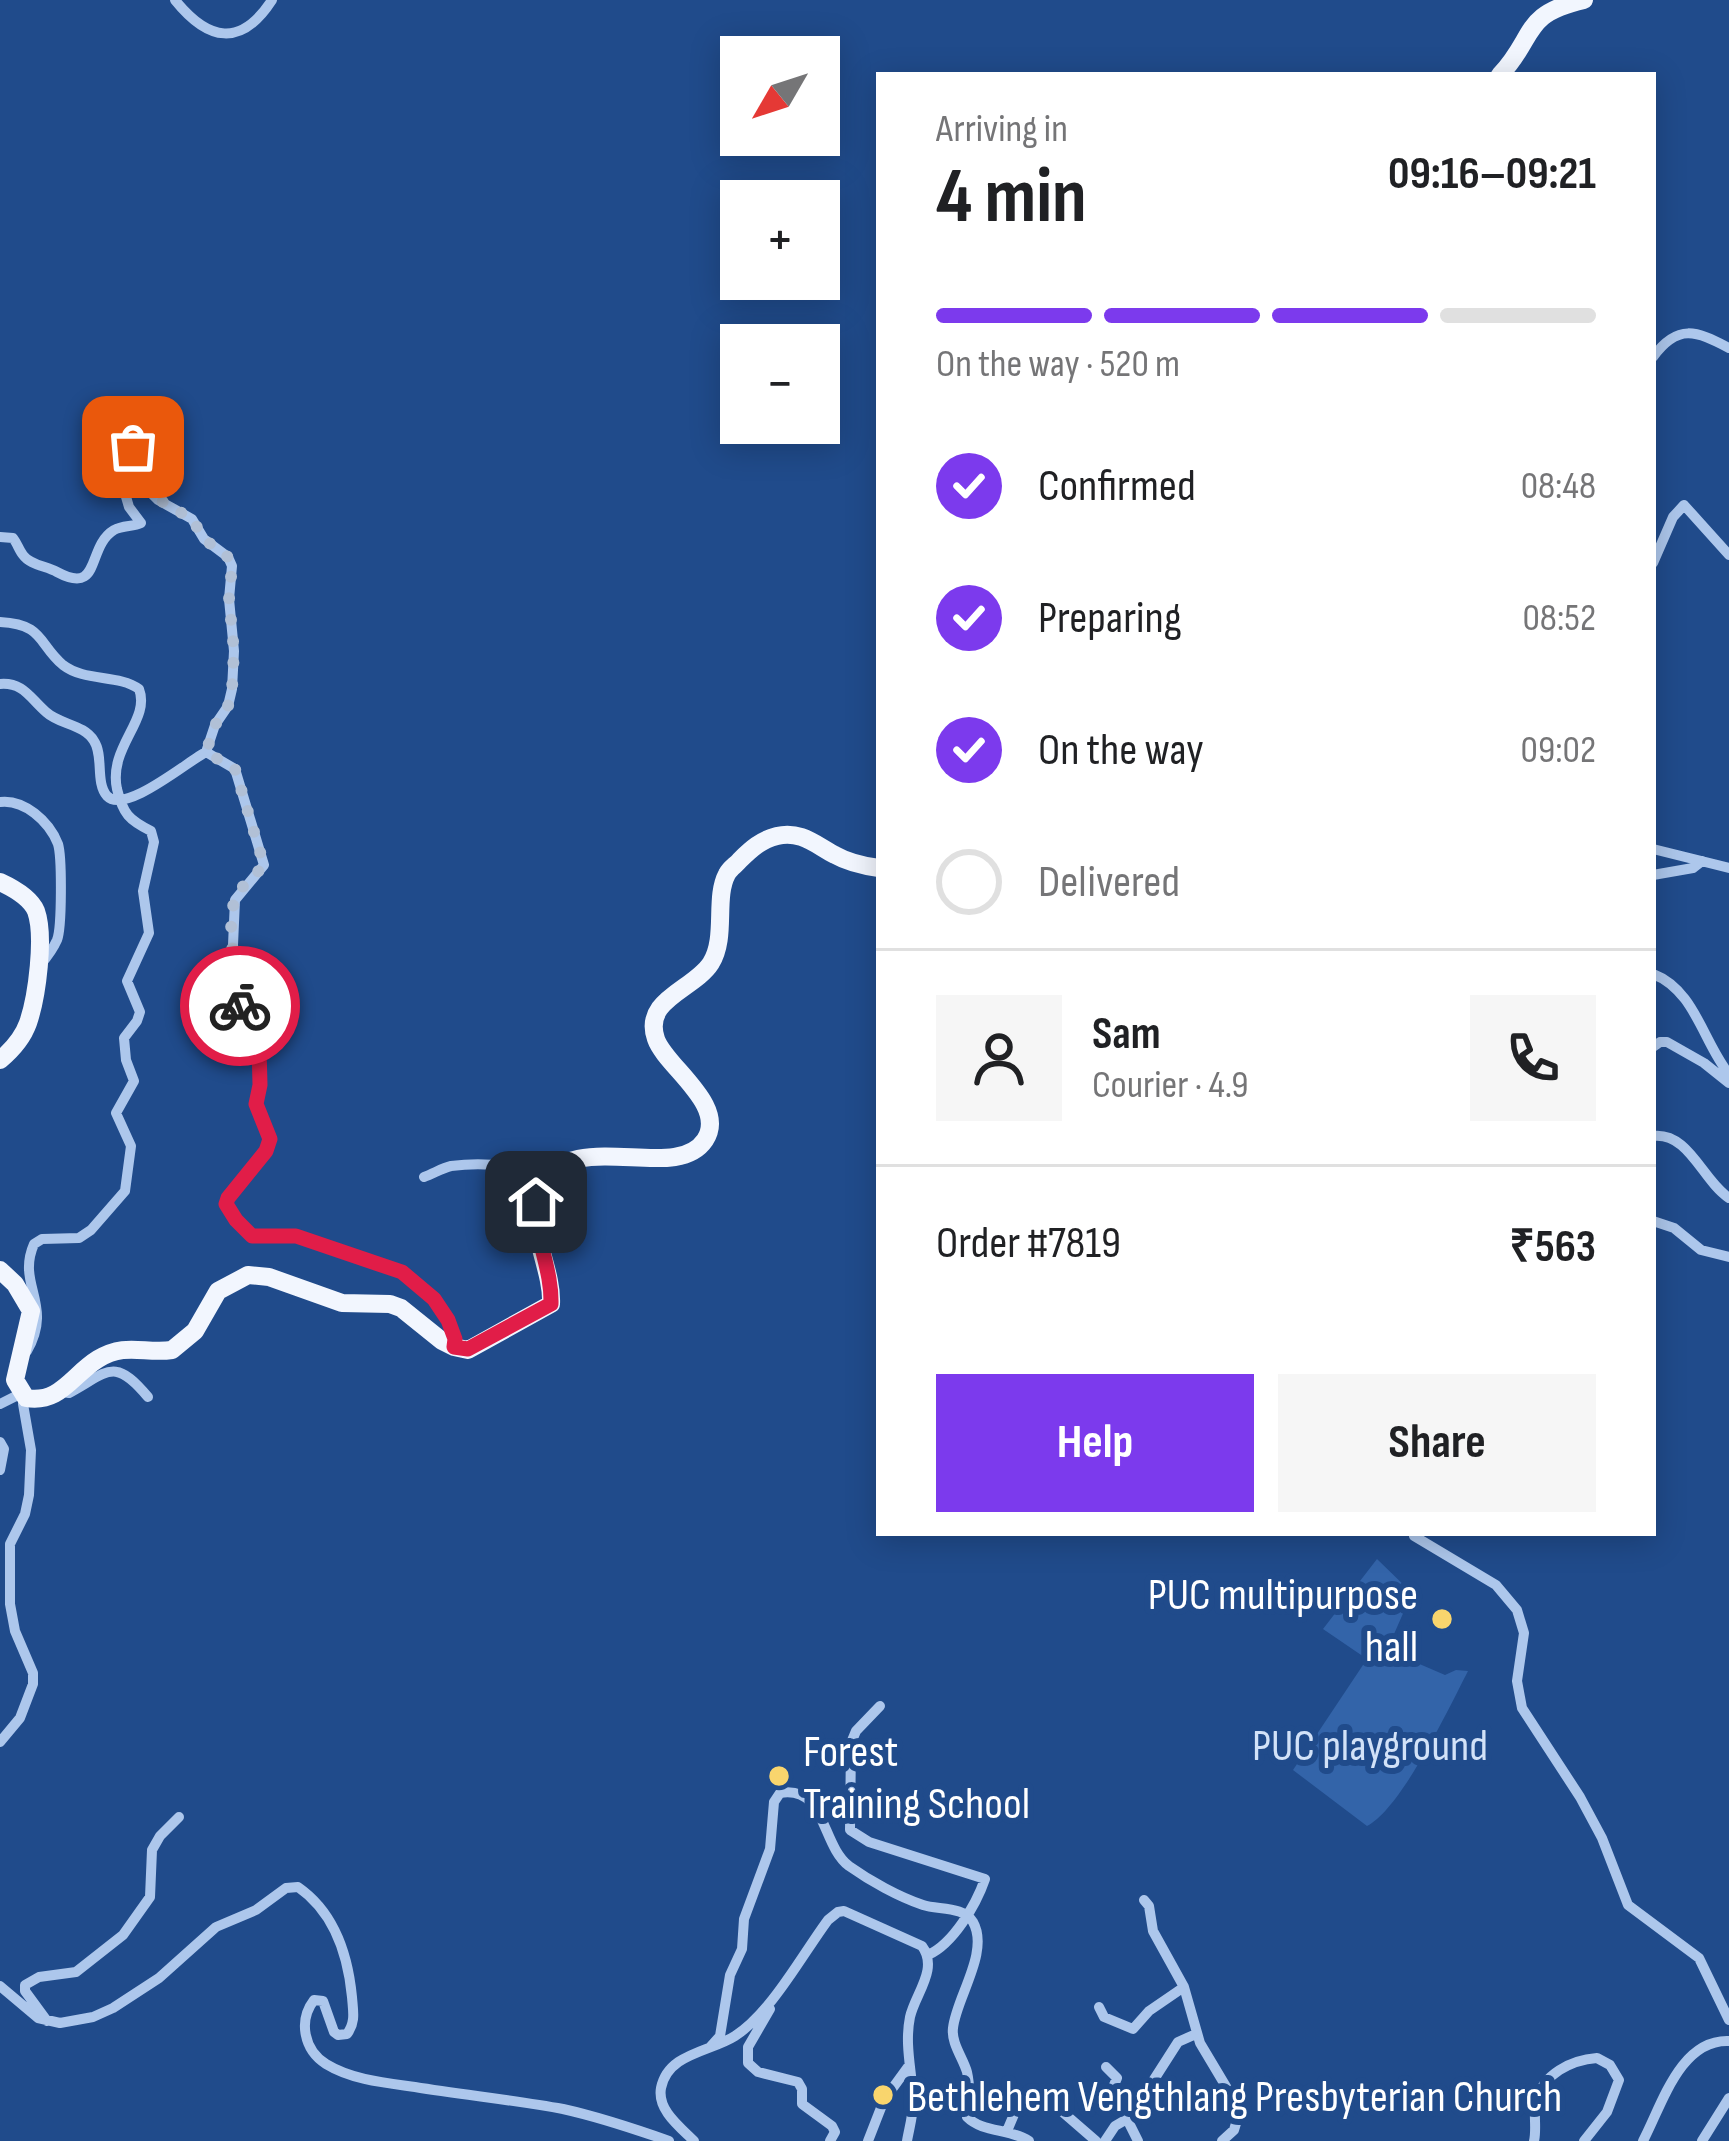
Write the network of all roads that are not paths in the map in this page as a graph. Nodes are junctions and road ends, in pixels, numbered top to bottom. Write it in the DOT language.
graph roads {
  1 [pos="175,0"];
  2 [pos="272,0"];
  3 [pos="1584,0"];
  4 [pos="1503,72"];
  5 [pos="1729,348"];
  6 [pos="1656,355"];
  7 [pos="0,537"];
  8 [pos="1729,555"];
  9 [pos="1656,556"];
  10 [pos="0,622"];
  11 [pos="0,684"];
  12 [pos="206,752"];
  13 [pos="121,801"];
  14 [pos="0,802"];
  15 [pos="1656,850"];
  16 [pos="1702,861"];
  17 [pos="876,867"];
  18 [pos="1729,868"];
  19 [pos="1656,875"];
  20 [pos="0,882"];
  21 [pos="38,966"];
  22 [pos="1656,975"];
  23 [pos="1656,1045"];
  24 [pos="0,1060"];
  25 [pos="1729,1079"];
  26 [pos="1656,1136"];
  27 [pos="424,1177"];
  28 [pos="1729,1198"];
  29 [pos="535,1215"];
  30 [pos="1656,1222"];
  31 [pos="1729,1257"];
  32 [pos="0,1270"];
  33 [pos="464,1348"];
  34 [pos="19,1360"];
  35 [pos="61,1390"];
  36 [pos="24,1396"];
  37 [pos="148,1397"];
  38 [pos="0,1405"];
  39 [pos="0,1442"];
  40 [pos="0,1470"];
  41 [pos="1414,1536"];
  42 [pos="880,1706"];
  43 [pos="0,1742"];
  44 [pos="179,1817"];
  45 [pos="1144,1900"];
  46 [pos="966,1914"];
  47 [pos="928,1955"];
  48 [pos="0,1986"];
  49 [pos="1184,1987"];
  50 [pos="777,1995"];
  51 [pos="1099,2007"];
  52 [pos="1729,2020"];
  53 [pos="47,2021"];
  54 [pos="1196,2034"];
  55 [pos="1729,2041"];
  56 [pos="711,2046"];
  57 [pos="908,2067"];
  58 [pos="1106,2067"];
  59 [pos="1729,2098"];
  60 [pos="1126,2102"];
  61 [pos="1127,2119"];
  62 [pos="1006,2131"];
  63 [pos="670,2141"];
  64 [pos="694,2141"];
  65 [pos="830,2141"];
  66 [pos="868,2141"];
  67 [pos="907,2141"];
  68 [pos="1029,2141"];
  69 [pos="1101,2141"];
  70 [pos="1138,2141"];
  71 [pos="1222,2141"];
  72 [pos="1534,2141"];
  73 [pos="1584,2141"];
  74 [pos="1643,2141"];
  75 [pos="1702,2141"];
  1 -- 2 [label="street"];
  3 -- 4 [label="main road"];
  5 -- 6 [label="street"];
  7 -- 12 [label="street"];
  8 -- 9 [label="street"];
  10 -- 13 [label="street"];
  11 -- 13 [label="street"];
  12 -- 13 [label="street"];
  12 -- 33 [label="street"];
  13 -- 34 [label="street"];
  14 -- 21 [label="street"];
  15 -- 16 [label="street"];
  16 -- 18 [label="street"];
  16 -- 19 [label="street"];
  17 -- 29 [label="main road"];
  20 -- 21 [label="main road"];
  21 -- 24 [label="main road"];
  22 -- 25 [label="street"];
  23 -- 25 [label="street"];
  26 -- 28 [label="street"];
  27 -- 29 [label="street"];
  29 -- 33 [label="main road"];
  30 -- 31 [label="street"];
  32 -- 34 [label="main road"];
  33 -- 35 [label="main road"];
  34 -- 36 [label="main road"];
  35 -- 36 [label="main road"];
  35 -- 37 [label="street"];
  36 -- 38 [label="street"];
  36 -- 43 [label="street"];
  39 -- 40 [label="street"];
  41 -- 52 [label="street"];
  42 -- 46 [label="street"];
  44 -- 53 [label="street"];
  45 -- 49 [label="street"];
  46 -- 47 [label="street"];
  46 -- 56 [label="street"];
  46 -- 62 [label="street"];
  47 -- 50 [label="street"];
  47 -- 57 [label="street"];
  48 -- 53 [label="street"];
  49 -- 51 [label="street"];
  49 -- 54 [label="street"];
  50 -- 56 [label="street"];
  50 -- 65 [label="street"];
  53 -- 63 [label="street"];
  54 -- 60 [label="street"];
  54 -- 71 [label="street"];
  55 -- 74 [label="street"];
  56 -- 64 [label="street"];
  57 -- 66 [label="street"];
  57 -- 67 [label="street"];
  58 -- 60 [label="street"];
  59 -- 75 [label="street"];
  60 -- 61 [label="street"];
  61 -- 69 [label="street"];
  61 -- 70 [label="street"];
  62 -- 68 [label="street"];
  62 -- 69 [label="street"];
  72 -- 73 [label="street"];
}
